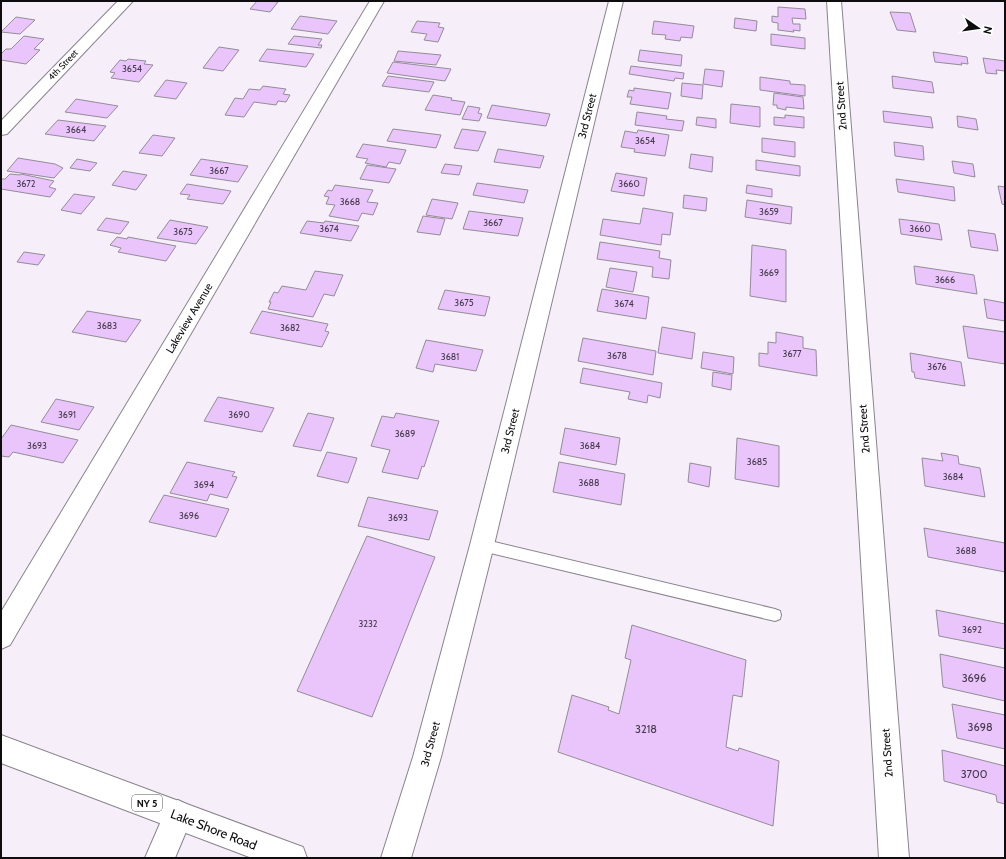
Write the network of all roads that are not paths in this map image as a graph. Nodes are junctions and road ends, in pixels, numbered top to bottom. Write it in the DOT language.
graph roads {
  1 [pos="126,1"];
  2 [pos="377,1"];
  3 [pos="616,1"];
  4 [pos="834,1"];
  5 [pos="1,130"];
  6 [pos="482,545"];
  7 [pos="775,616"];
  8 [pos="1,636"];
  9 [pos="1,749"];
  10 [pos="178,815"];
  11 [pos="160,858"];
  12 [pos="292,858"];
  13 [pos="396,858"];
  14 [pos="894,858"];
  1 -- 5 [label="main road, 4th Street"];
  2 -- 8 [label="main road, Lakeview Avenue"];
  3 -- 6 [label="main road, 3rd Street"];
  4 -- 14 [label="main road, 2nd Street"];
  6 -- 7 [label="lane"];
  6 -- 13 [label="main road, 3rd Street"];
  9 -- 10 [label="main road, Lake Shore Road / NY 5"];
  10 -- 11 [label="main road"];
  10 -- 12 [label="main road, Lake Shore Road / NY 5"];
}
